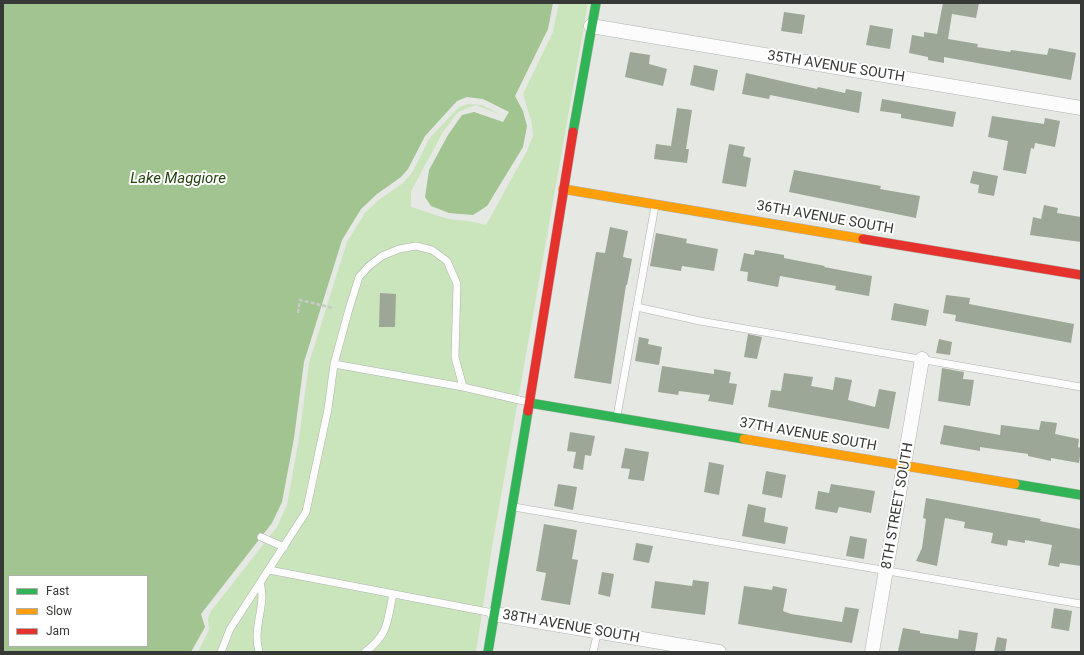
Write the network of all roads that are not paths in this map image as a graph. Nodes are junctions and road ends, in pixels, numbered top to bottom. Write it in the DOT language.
graph roads {
  1 [pos="596,3"];
  2 [pos="591,26"];
  3 [pos="1081,108"];
  4 [pos="563,189"];
  5 [pos="655,203"];
  6 [pos="1081,275"];
  7 [pos="637,307"];
  8 [pos="922,359"];
  9 [pos="334,364"];
  10 [pos="463,387"];
  11 [pos="1081,387"];
  12 [pos="530,403"];
  13 [pos="617,417"];
  14 [pos="906,465"];
  15 [pos="1081,495"];
  16 [pos="513,507"];
  17 [pos="262,537"];
  18 [pos="284,547"];
  19 [pos="269,570"];
  20 [pos="886,572"];
  21 [pos="260,583"];
  22 [pos="393,594"];
  23 [pos="1081,604"];
  24 [pos="494,614"];
  25 [pos="598,631"];
  26 [pos="679,648"];
  27 [pos="221,652"];
  28 [pos="259,652"];
  29 [pos="365,652"];
  30 [pos="488,652"];
  31 [pos="593,652"];
  32 [pos="719,652"];
  33 [pos="872,652"];
  1 -- 2 [label="street"];
  2 -- 3 [label="street, 35TH AVENUE SOUTH"];
  2 -- 4 [label="street"];
  4 -- 5 [label="street, 36TH AVENUE SOUTH"];
  4 -- 12 [label="street"];
  5 -- 6 [label="street, 36TH AVENUE SOUTH"];
  5 -- 7 [label="lane"];
  7 -- 8 [label="lane"];
  7 -- 13 [label="lane"];
  8 -- 11 [label="lane"];
  8 -- 14 [label="street, 8TH STREET SOUTH"];
  9 -- 10 [label="lane"];
  9 -- 10 [label="lane"];
  9 -- 18 [label="lane"];
  10 -- 12 [label="lane"];
  12 -- 13 [label="street, 37TH AVENUE SOUTH"];
  12 -- 16 [label="street"];
  13 -- 14 [label="street, 37TH AVENUE SOUTH"];
  14 -- 15 [label="street, 37TH AVENUE SOUTH"];
  14 -- 20 [label="street, 8TH STREET SOUTH"];
  16 -- 20 [label="lane"];
  16 -- 24 [label="street"];
  17 -- 18 [label="lane"];
  18 -- 19 [label="lane"];
  19 -- 21 [label="lane"];
  19 -- 22 [label="lane"];
  20 -- 23 [label="lane"];
  20 -- 33 [label="street, 8TH STREET SOUTH"];
  21 -- 27 [label="lane"];
  21 -- 28 [label="lane"];
  22 -- 24 [label="lane"];
  22 -- 29 [label="lane"];
  24 -- 25 [label="street, 38TH AVENUE SOUTH"];
  24 -- 30 [label="street"];
  25 -- 26 [label="street, 38TH AVENUE SOUTH"];
  25 -- 31 [label="lane"];
  26 -- 32 [label="street, 38TH AVENUE SOUTH"];
}
